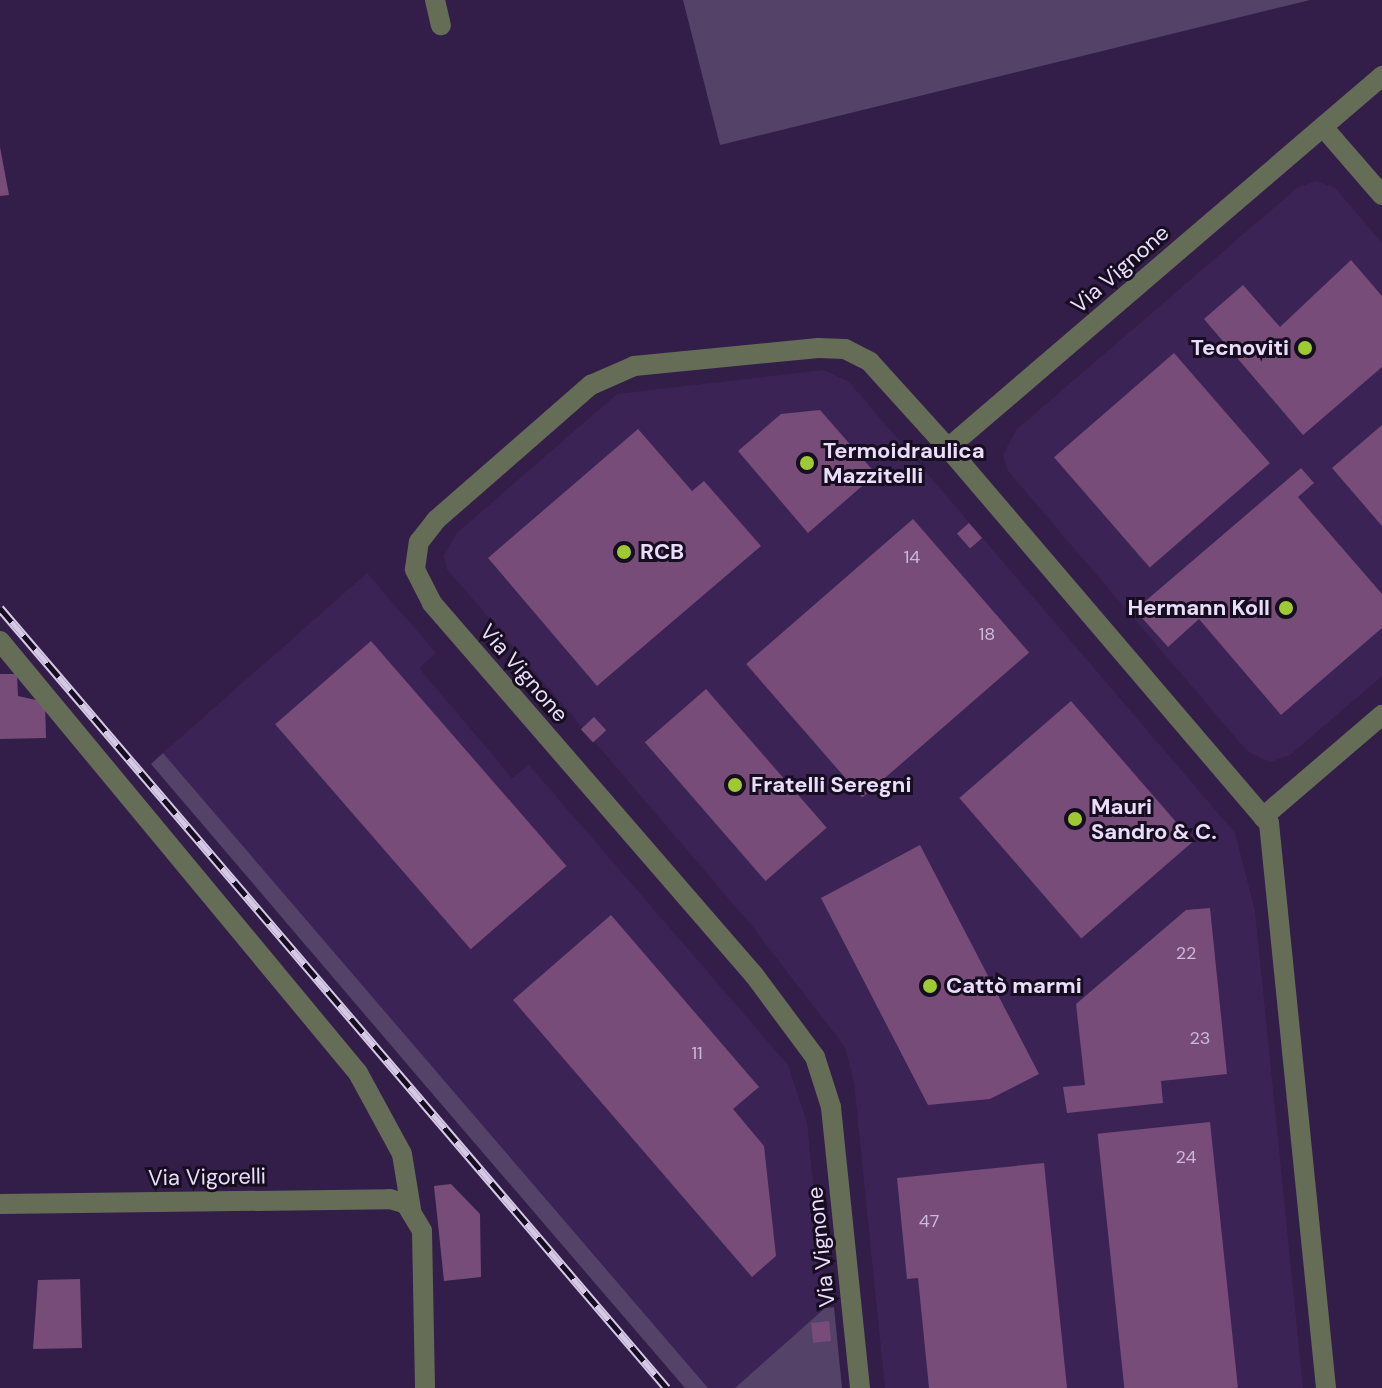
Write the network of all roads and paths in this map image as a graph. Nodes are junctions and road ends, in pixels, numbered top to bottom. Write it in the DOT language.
graph roads {
  1 [pos="435,0"];
  2 [pos="441,25"];
  3 [pos="1382,74"];
  4 [pos="1323,127"];
  5 [pos="1382,195"];
  6 [pos="948,448"];
  7 [pos="0,641"];
  8 [pos="1382,715"];
  9 [pos="1263,817"];
  10 [pos="0,1204"];
  11 [pos="411,1209"];
  12 [pos="425,1388"];
  13 [pos="860,1388"];
  14 [pos="1326,1388"];
  1 -- 2 [label="street"];
  3 -- 4 [label="street, Via Vignone"];
  4 -- 5 [label="street"];
  4 -- 6 [label="street, Via Vignone"];
  6 -- 9 [label="street, Via Vignone"];
  6 -- 13 [label="street, Via Vignone"];
  7 -- 11 [label="street"];
  8 -- 9 [label="street"];
  9 -- 14 [label="street, Via Vignone"];
  10 -- 11 [label="street, Via Vigorelli"];
  11 -- 12 [label="street"];
}
